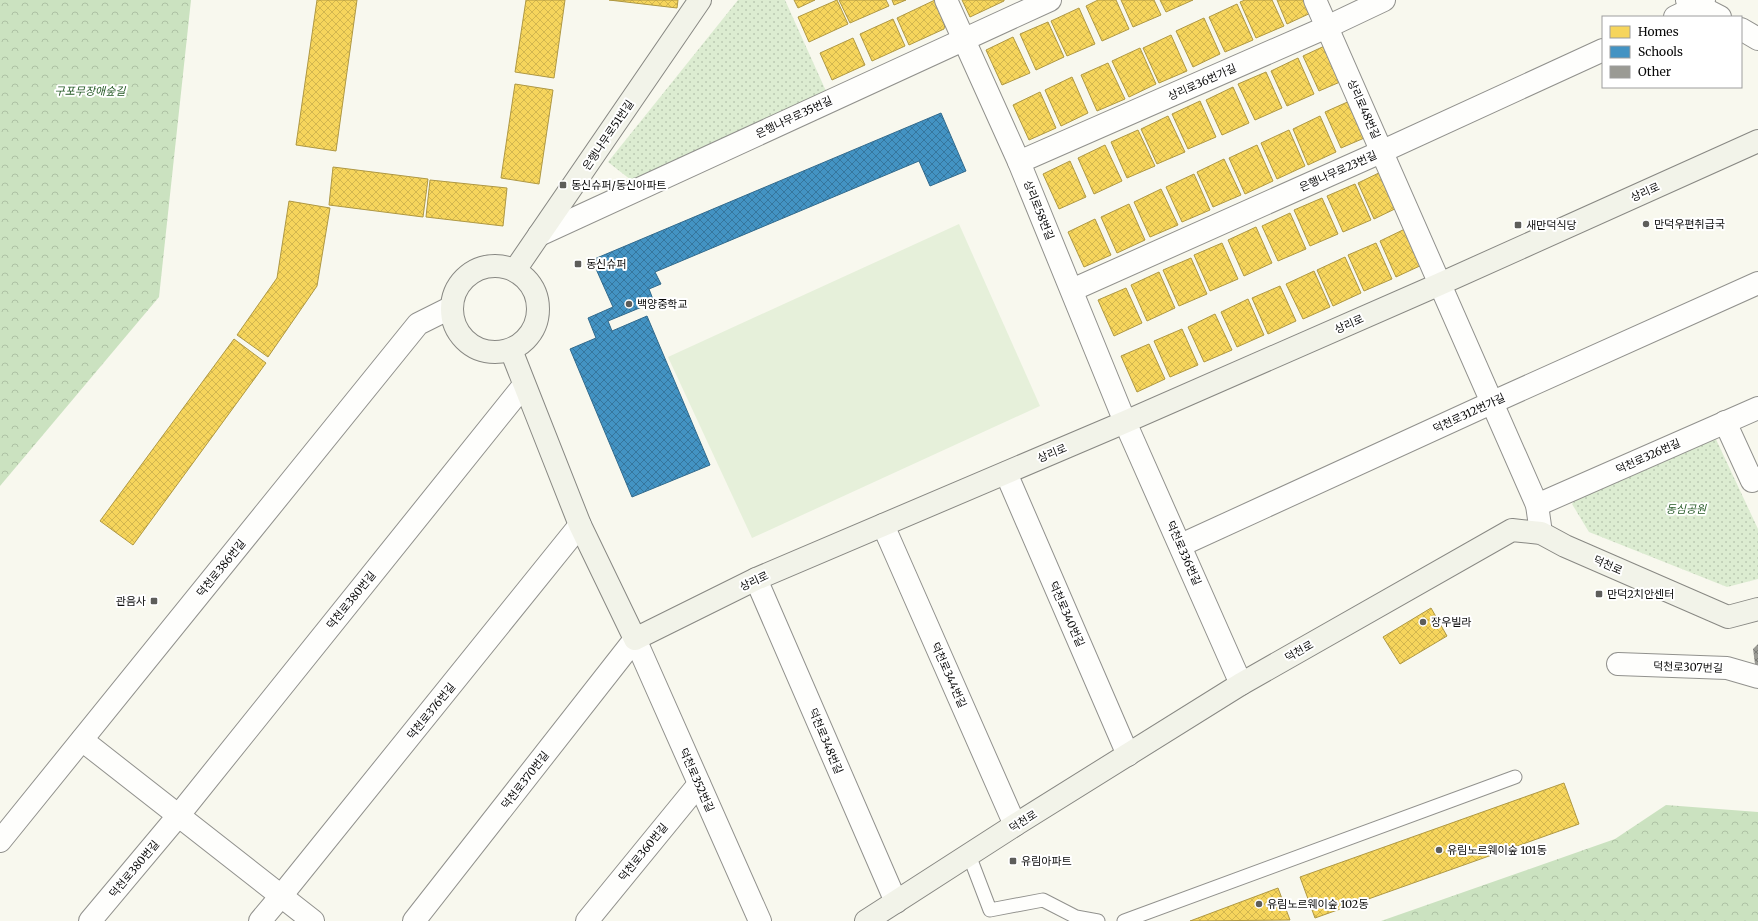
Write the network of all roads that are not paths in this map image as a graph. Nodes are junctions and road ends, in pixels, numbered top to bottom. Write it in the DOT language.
graph roads {
  1 [pos="700,0"];
  2 [pos="946,0"];
  3 [pos="1050,0"];
  4 [pos="1315,0"];
  5 [pos="1384,0"];
  6 [pos="1697,2"];
  7 [pos="1676,16"];
  8 [pos="1718,16"];
  9 [pos="1327,27"];
  10 [pos="1742,30"];
  11 [pos="963,39"];
  12 [pos="1758,39"];
  13 [pos="1602,50"];
  14 [pos="1758,141"];
  15 [pos="1383,151"];
  16 [pos="1019,162"];
  17 [pos="539,235"];
  18 [pos="515,270"];
  19 [pos="1758,283"];
  20 [pos="1440,284"];
  21 [pos="1072,290"];
  22 [pos="452,307"];
  23 [pos="511,350"];
  24 [pos="524,385"];
  25 [pos="1491,403"];
  26 [pos="1758,408"];
  27 [pos="1125,422"];
  28 [pos="1725,422"];
  29 [pos="1006,473"];
  30 [pos="1755,479"];
  31 [pos="1538,505"];
  32 [pos="580,525"];
  33 [pos="883,525"];
  34 [pos="1541,533"];
  35 [pos="1181,546"];
  36 [pos="756,579"];
  37 [pos="1758,609"];
  38 [pos="635,639"];
  39 [pos="1618,664"];
  40 [pos="1758,677"];
  41 [pos="1241,684"];
  42 [pos="82,740"];
  43 [pos="1128,755"];
  44 [pos="1515,777"];
  45 [pos="699,784"];
  46 [pos="178,816"];
  47 [pos="1015,826"];
  48 [pos="0,842"];
  49 [pos="969,855"];
  50 [pos="282,896"];
  51 [pos="896,902"];
  52 [pos="90,921"];
  53 [pos="260,921"];
  54 [pos="313,921"];
  55 [pos="414,921"];
  56 [pos="588,921"];
  57 [pos="760,921"];
  58 [pos="866,921"];
  59 [pos="1098,921"];
  60 [pos="1124,921"];
  1 -- 17 [label="street, 은행나무로51번길"];
  2 -- 11 [label="street, 상리로58번길"];
  3 -- 11 [label="street, 은행나무로35번길"];
  4 -- 9 [label="street, 상리로48번길"];
  5 -- 9 [label="street, 상리로36번가길"];
  6 -- 7 [label="street"];
  6 -- 8 [label="street"];
  9 -- 15 [label="street, 상리로48번길"];
  9 -- 16 [label="street, 상리로36번가길"];
  10 -- 12 [label="street"];
  11 -- 16 [label="street, 상리로58번길"];
  11 -- 17 [label="street, 은행나무로35번길"];
  13 -- 15 [label="street, 은행나무로23번길"];
  14 -- 20 [label="street, 상리로"];
  15 -- 20 [label="street, 상리로48번길"];
  15 -- 21 [label="street, 은행나무로23번길"];
  16 -- 21 [label="street, 상리로58번길"];
  17 -- 18 [label="street, 은행나무로51번길"];
  18 -- 22 [label="street"];
  18 -- 23 [label="street"];
  19 -- 25 [label="street, 덕천로312번가길"];
  20 -- 25 [label="street, 상리로48번길"];
  20 -- 27 [label="street, 상리로"];
  21 -- 27 [label="street, 상리로58번길"];
  22 -- 23 [label="street"];
  22 -- 42 [label="street, 덕천로386번길"];
  23 -- 24 [label="street"];
  24 -- 32 [label="street"];
  24 -- 46 [label="street, 덕천로380번길"];
  25 -- 31 [label="street, 상리로48번길"];
  25 -- 35 [label="street, 덕천로312번가길"];
  26 -- 28 [label="street, 덕천로326번길"];
  27 -- 29 [label="street, 상리로"];
  27 -- 35 [label="street, 덕천로336번길"];
  28 -- 30 [label="street"];
  28 -- 31 [label="street, 덕천로326번길"];
  29 -- 33 [label="street, 상리로"];
  29 -- 43 [label="street, 덕천로340번길"];
  31 -- 34 [label="street, 상리로48번길"];
  32 -- 38 [label="street"];
  32 -- 50 [label="street, 덕천로376번길"];
  33 -- 36 [label="street, 상리로"];
  33 -- 47 [label="street, 덕천로344번길"];
  34 -- 37 [label="street, 덕천로"];
  34 -- 41 [label="street, 덕천로"];
  35 -- 41 [label="street, 덕천로336번길"];
  36 -- 38 [label="street, 상리로"];
  36 -- 51 [label="street, 덕천로348번길"];
  38 -- 45 [label="street, 덕천로352번길"];
  38 -- 55 [label="street, 덕천로370번길"];
  39 -- 40 [label="street, 덕천로307번길"];
  41 -- 43 [label="street, 덕천로"];
  42 -- 46 [label="street"];
  42 -- 48 [label="street, 덕천로386번길"];
  43 -- 47 [label="street, 덕천로"];
  44 -- 60 [label="lane"];
  45 -- 56 [label="street, 덕천로360번길"];
  45 -- 57 [label="street, 덕천로352번길"];
  46 -- 50 [label="street"];
  46 -- 52 [label="street, 덕천로380번길"];
  47 -- 49 [label="street, 덕천로"];
  49 -- 51 [label="street, 덕천로"];
  49 -- 59 [label="lane"];
  50 -- 53 [label="street, 덕천로376번길"];
  50 -- 54 [label="street"];
  51 -- 58 [label="street, 덕천로"];
}
